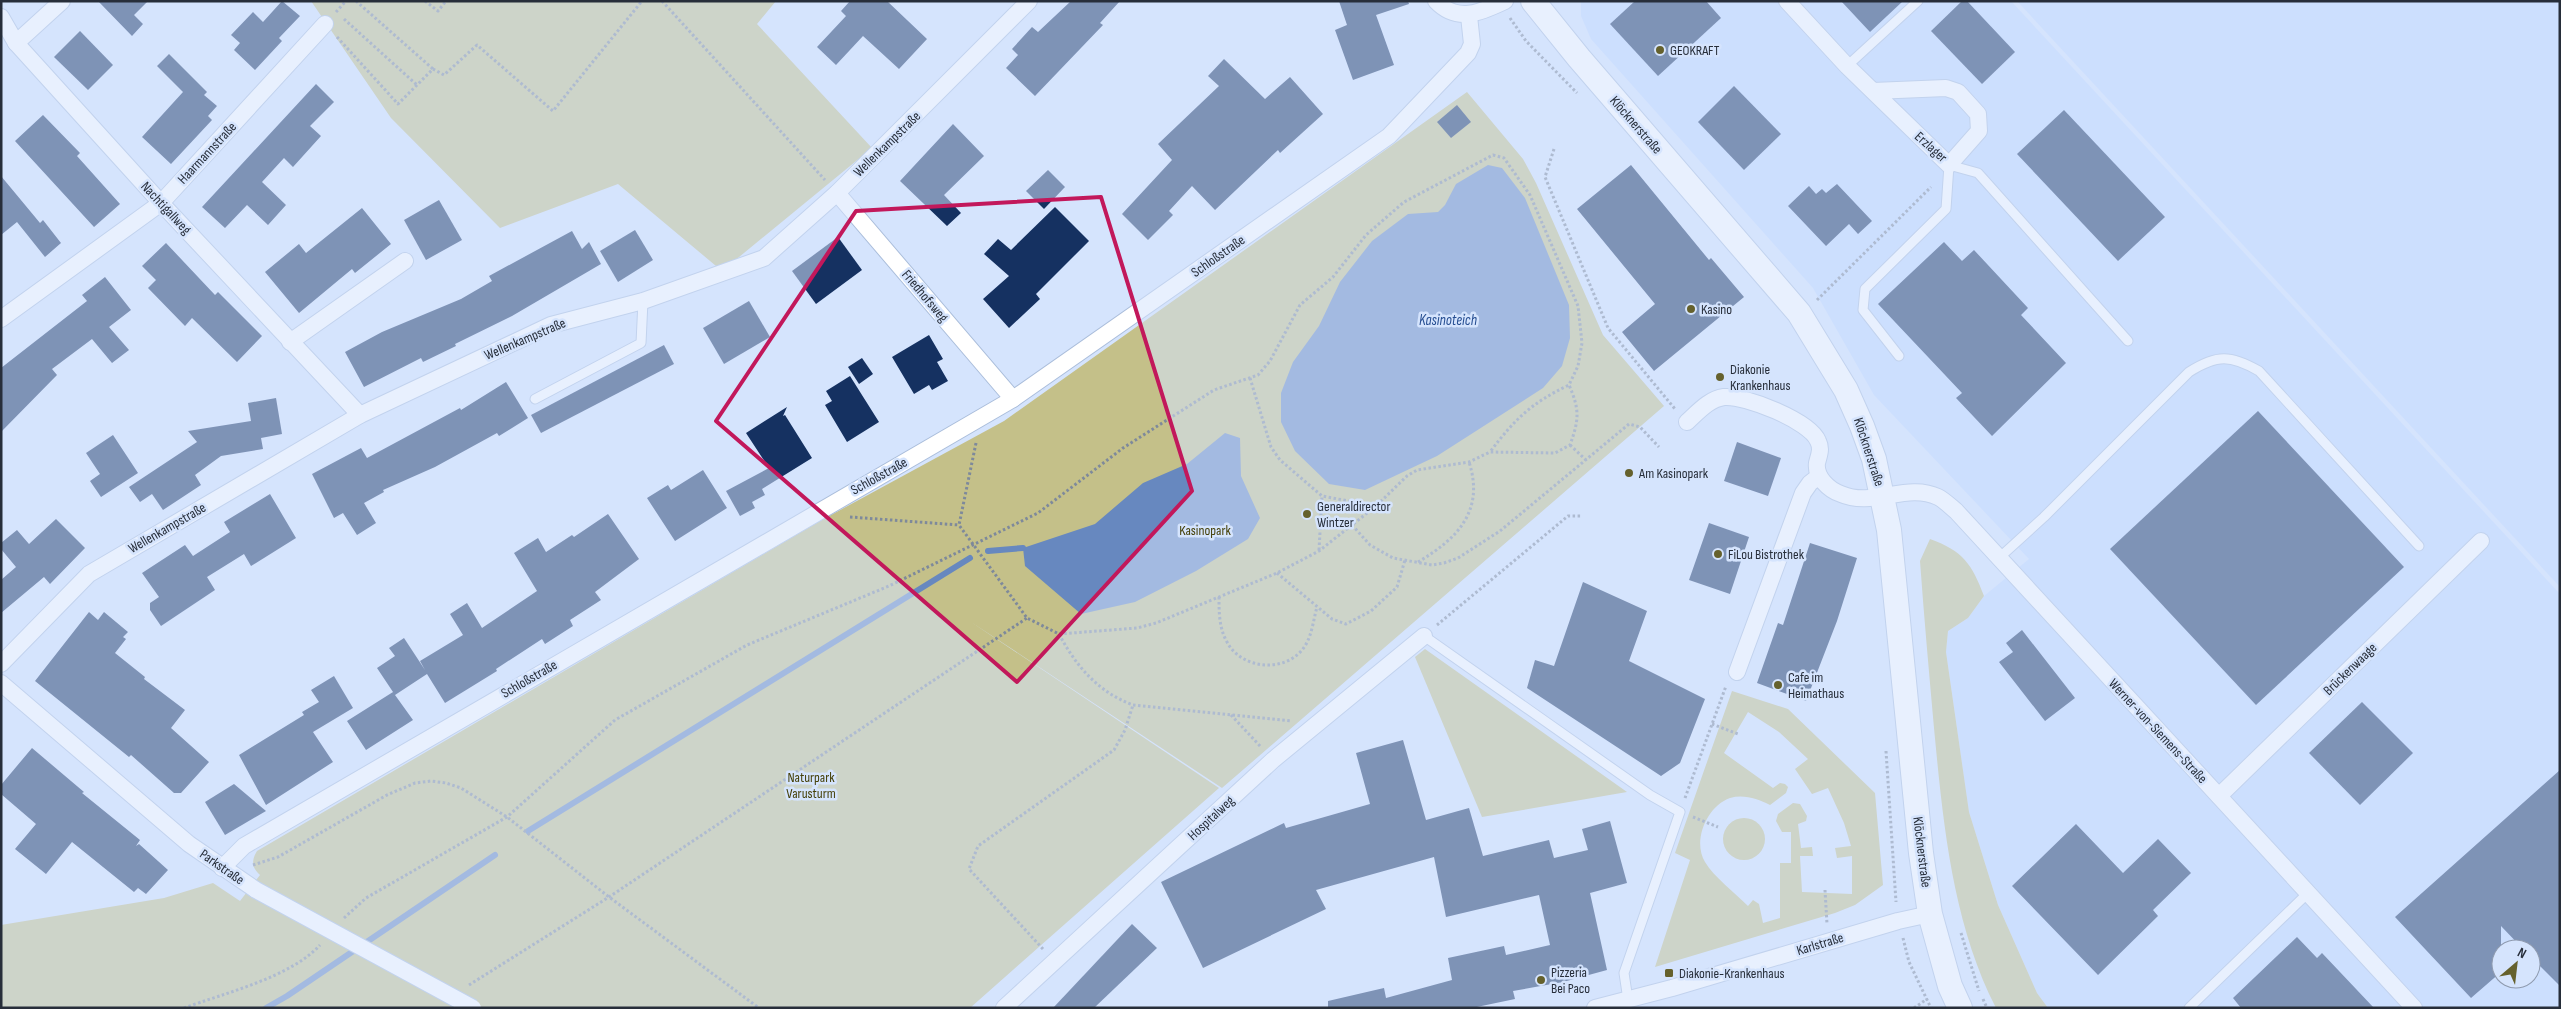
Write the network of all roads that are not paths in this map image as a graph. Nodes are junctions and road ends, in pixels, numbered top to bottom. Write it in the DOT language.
graph roads {
  1 [pos="62,1"];
  2 [pos="1029,1"];
  3 [pos="1436,1"];
  4 [pos="1533,1"];
  5 [pos="1787,1"];
  6 [pos="1918,1"];
  7 [pos="1502,3"];
  8 [pos="1469,16"];
  9 [pos="1,17"];
  10 [pos="330,18"];
  11 [pos="16,43"];
  12 [pos="1847,66"];
  13 [pos="1873,91"];
  14 [pos="1949,165"];
  15 [pos="837,193"];
  16 [pos="160,203"];
  17 [pos="405,261"];
  18 [pos="643,301"];
  19 [pos="1,319"];
  20 [pos="290,342"];
  21 [pos="2128,342"];
  22 [pos="1899,356"];
  23 [pos="535,399"];
  24 [pos="1012,399"];
  25 [pos="360,415"];
  26 [pos="1687,422"];
  27 [pos="1820,476"];
  28 [pos="1883,497"];
  29 [pos="2481,541"];
  30 [pos="2419,546"];
  31 [pos="1999,558"];
  32 [pos="1424,636"];
  33 [pos="1,664"];
  34 [pos="1737,672"];
  35 [pos="1,682"];
  36 [pos="2219,796"];
  37 [pos="222,868"];
  38 [pos="2308,894"];
  39 [pos="1930,914"];
  40 [pos="1628,1000"];
  41 [pos="1654,1001"];
  42 [pos="473,1008"];
  43 [pos="1004,1008"];
  44 [pos="1595,1008"];
  45 [pos="1960,1008"];
  46 [pos="2188,1008"];
  47 [pos="2414,1008"];
  1 -- 11 [label="street"];
  2 -- 15 [label="street, Wellenkampstraße"];
  3 -- 8 [label="street"];
  4 -- 28 [label="main road, Klöcknerstraße"];
  5 -- 12 [label="street, Erzlager"];
  6 -- 12 [label="lane"];
  7 -- 8 [label="street"];
  8 -- 24 [label="street, Schloßstraße"];
  9 -- 11 [label="street, Nachtigallweg"];
  10 -- 16 [label="street, Haarmannstraße"];
  11 -- 16 [label="street, Nachtigallweg"];
  12 -- 13 [label="street, Erzlager"];
  13 -- 14 [label="street, Erzlager"];
  13 -- 14 [label="street, Erzlager"];
  14 -- 21 [label="lane"];
  14 -- 22 [label="lane"];
  15 -- 18 [label="street, Wellenkampstraße"];
  15 -- 24 [label="street, Friedhofsweg"];
  16 -- 19 [label="street, Haarmannstraße"];
  16 -- 20 [label="street, Nachtigallweg"];
  17 -- 20 [label="street"];
  18 -- 23 [label="lane"];
  18 -- 25 [label="street, Wellenkampstraße"];
  20 -- 25 [label="street, Nachtigallweg"];
  24 -- 37 [label="street, Schloßstraße"];
  25 -- 33 [label="street, Wellenkampstraße"];
  26 -- 27 [label="street"];
  27 -- 28 [label="street"];
  27 -- 34 [label="street"];
  28 -- 31 [label="street, Werner-von-Siemens-Straße"];
  28 -- 39 [label="main road, Klöcknerstraße"];
  29 -- 36 [label="street, Brückenwaage"];
  30 -- 31 [label="lane"];
  31 -- 36 [label="street, Werner-von-Siemens-Straße"];
  32 -- 40 [label="lane"];
  32 -- 43 [label="street, Hospitalweg"];
  35 -- 37 [label="street, Parkstraße"];
  36 -- 38 [label="street, Werner-von-Siemens-Straße"];
  37 -- 42 [label="street, Parkstraße, bridge"];
  38 -- 46 [label="lane"];
  38 -- 47 [label="street, Werner-von-Siemens-Straße"];
  39 -- 41 [label="street, Karlstraße"];
  39 -- 45 [label="main road, Klöcknerstraße"];
  40 -- 41 [label="street, Karlstraße"];
  40 -- 44 [label="street, Karlstraße"];
}
